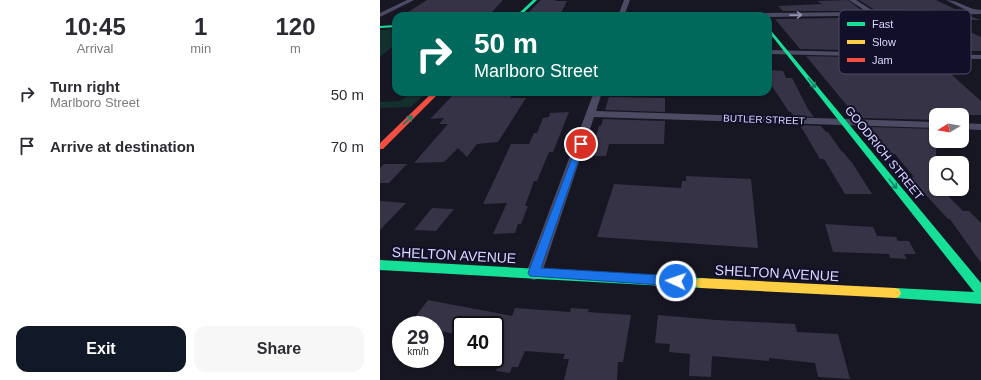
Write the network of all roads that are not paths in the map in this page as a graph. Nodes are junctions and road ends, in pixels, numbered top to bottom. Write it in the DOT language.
graph roads {
  1 [pos="411,0"];
  2 [pos="535,0"];
  3 [pos="627,0"];
  4 [pos="852,0"];
  5 [pos="949,0"];
  6 [pos="868,10"];
  7 [pos="968,10"];
  8 [pos="522,12"];
  9 [pos="623,12"];
  10 [pos="972,12"];
  11 [pos="981,12"];
  12 [pos="772,13"];
  13 [pos="839,13"];
  14 [pos="380,15"];
  15 [pos="392,26"];
  16 [pos="380,27"];
  17 [pos="772,33"];
  18 [pos="772,52"];
  19 [pos="788,52"];
  20 [pos="839,53"];
  21 [pos="971,57"];
  22 [pos="981,57"];
  23 [pos="433,96"];
  24 [pos="597,96"];
  25 [pos="591,114"];
  26 [pos="843,122"];
  27 [pos="929,125"];
  28 [pos="969,126"];
  29 [pos="981,127"];
  30 [pos="380,147"];
  31 [pos="380,265"];
  32 [pos="534,273"];
  33 [pos="981,292"];
  34 [pos="981,298"];
  1 -- 14 [label="street"];
  2 -- 8 [label="main road"];
  3 -- 9 [label="street"];
  4 -- 6 [label="street"];
  5 -- 7 [label="street"];
  10 -- 11 [label="street"];
  12 -- 13 [label="street, one-way"];
  15 -- 16 [label="main road"];
  17 -- 19 [label="main road, GOODRICH STREET"];
  18 -- 19 [label="street"];
  19 -- 20 [label="street"];
  19 -- 26 [label="main road, GOODRICH STREET, one-way"];
  21 -- 22 [label="street"];
  30 -- 23 [label="main road, one-way"];
  24 -- 25 [label="street"];
  25 -- 26 [label="street, BUTLER STREET"];
  25 -- 32 [label="street"];
  26 -- 27 [label="street, BUTLER STREET"];
  26 -- 33 [label="main road, GOODRICH STREET, one-way"];
  28 -- 29 [label="street"];
  31 -- 32 [label="main road, SHELTON AVENUE"];
  32 -- 34 [label="main road, SHELTON AVENUE"];
}
